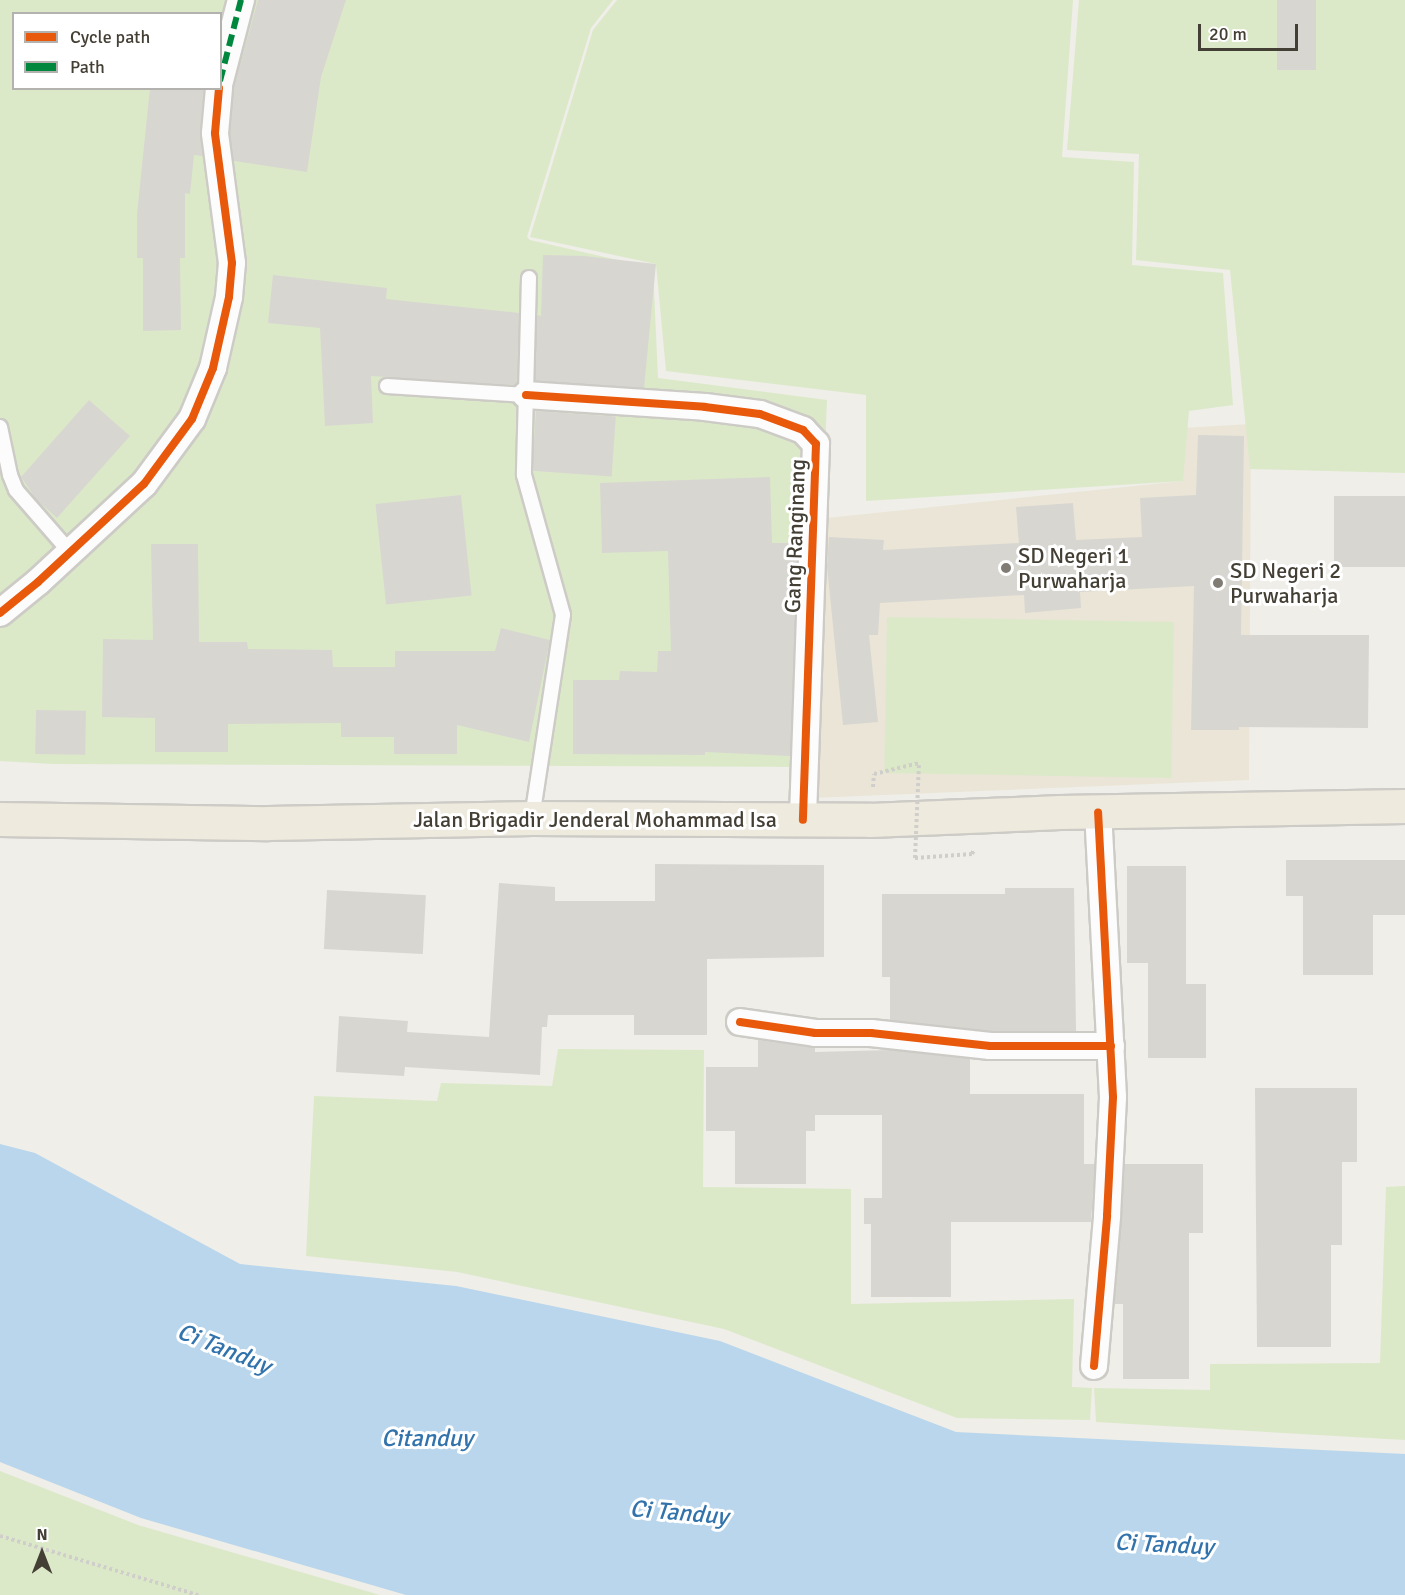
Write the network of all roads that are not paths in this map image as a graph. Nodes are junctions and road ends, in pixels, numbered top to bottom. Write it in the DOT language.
graph roads {
  1 [pos="241,0"];
  2 [pos="222,73"];
  3 [pos="219,90"];
  4 [pos="529,278"];
  5 [pos="387,387"];
  6 [pos="526,395"];
  7 [pos="0,427"];
  8 [pos="70,552"];
  9 [pos="0,612"];
  10 [pos="1405,806"];
  11 [pos="1098,812"];
  12 [pos="532,818"];
  13 [pos="0,819"];
  14 [pos="803,820"];
  15 [pos="740,1022"];
  16 [pos="1111,1046"];
  17 [pos="1094,1366"];
  1 -- 2 [label="street"];
  3 -- 8 [label="street"];
  4 -- 6 [label="lane"];
  5 -- 6 [label="lane, Gang Ranginang"];
  6 -- 12 [label="lane"];
  6 -- 14 [label="street, Gang Ranginang"];
  7 -- 8 [label="lane"];
  8 -- 9 [label="street"];
  10 -- 11 [label="highway, Jalan Brigadir Jenderal Mohammad Isa"];
  11 -- 14 [label="highway, Jalan Brigadir Jenderal Mohammad Isa"];
  11 -- 16 [label="street"];
  12 -- 13 [label="highway, Jalan Brigadir Jenderal Mohammad Isa"];
  12 -- 14 [label="highway, Jalan Brigadir Jenderal Mohammad Isa"];
  15 -- 16 [label="street"];
  16 -- 17 [label="street"];
}
